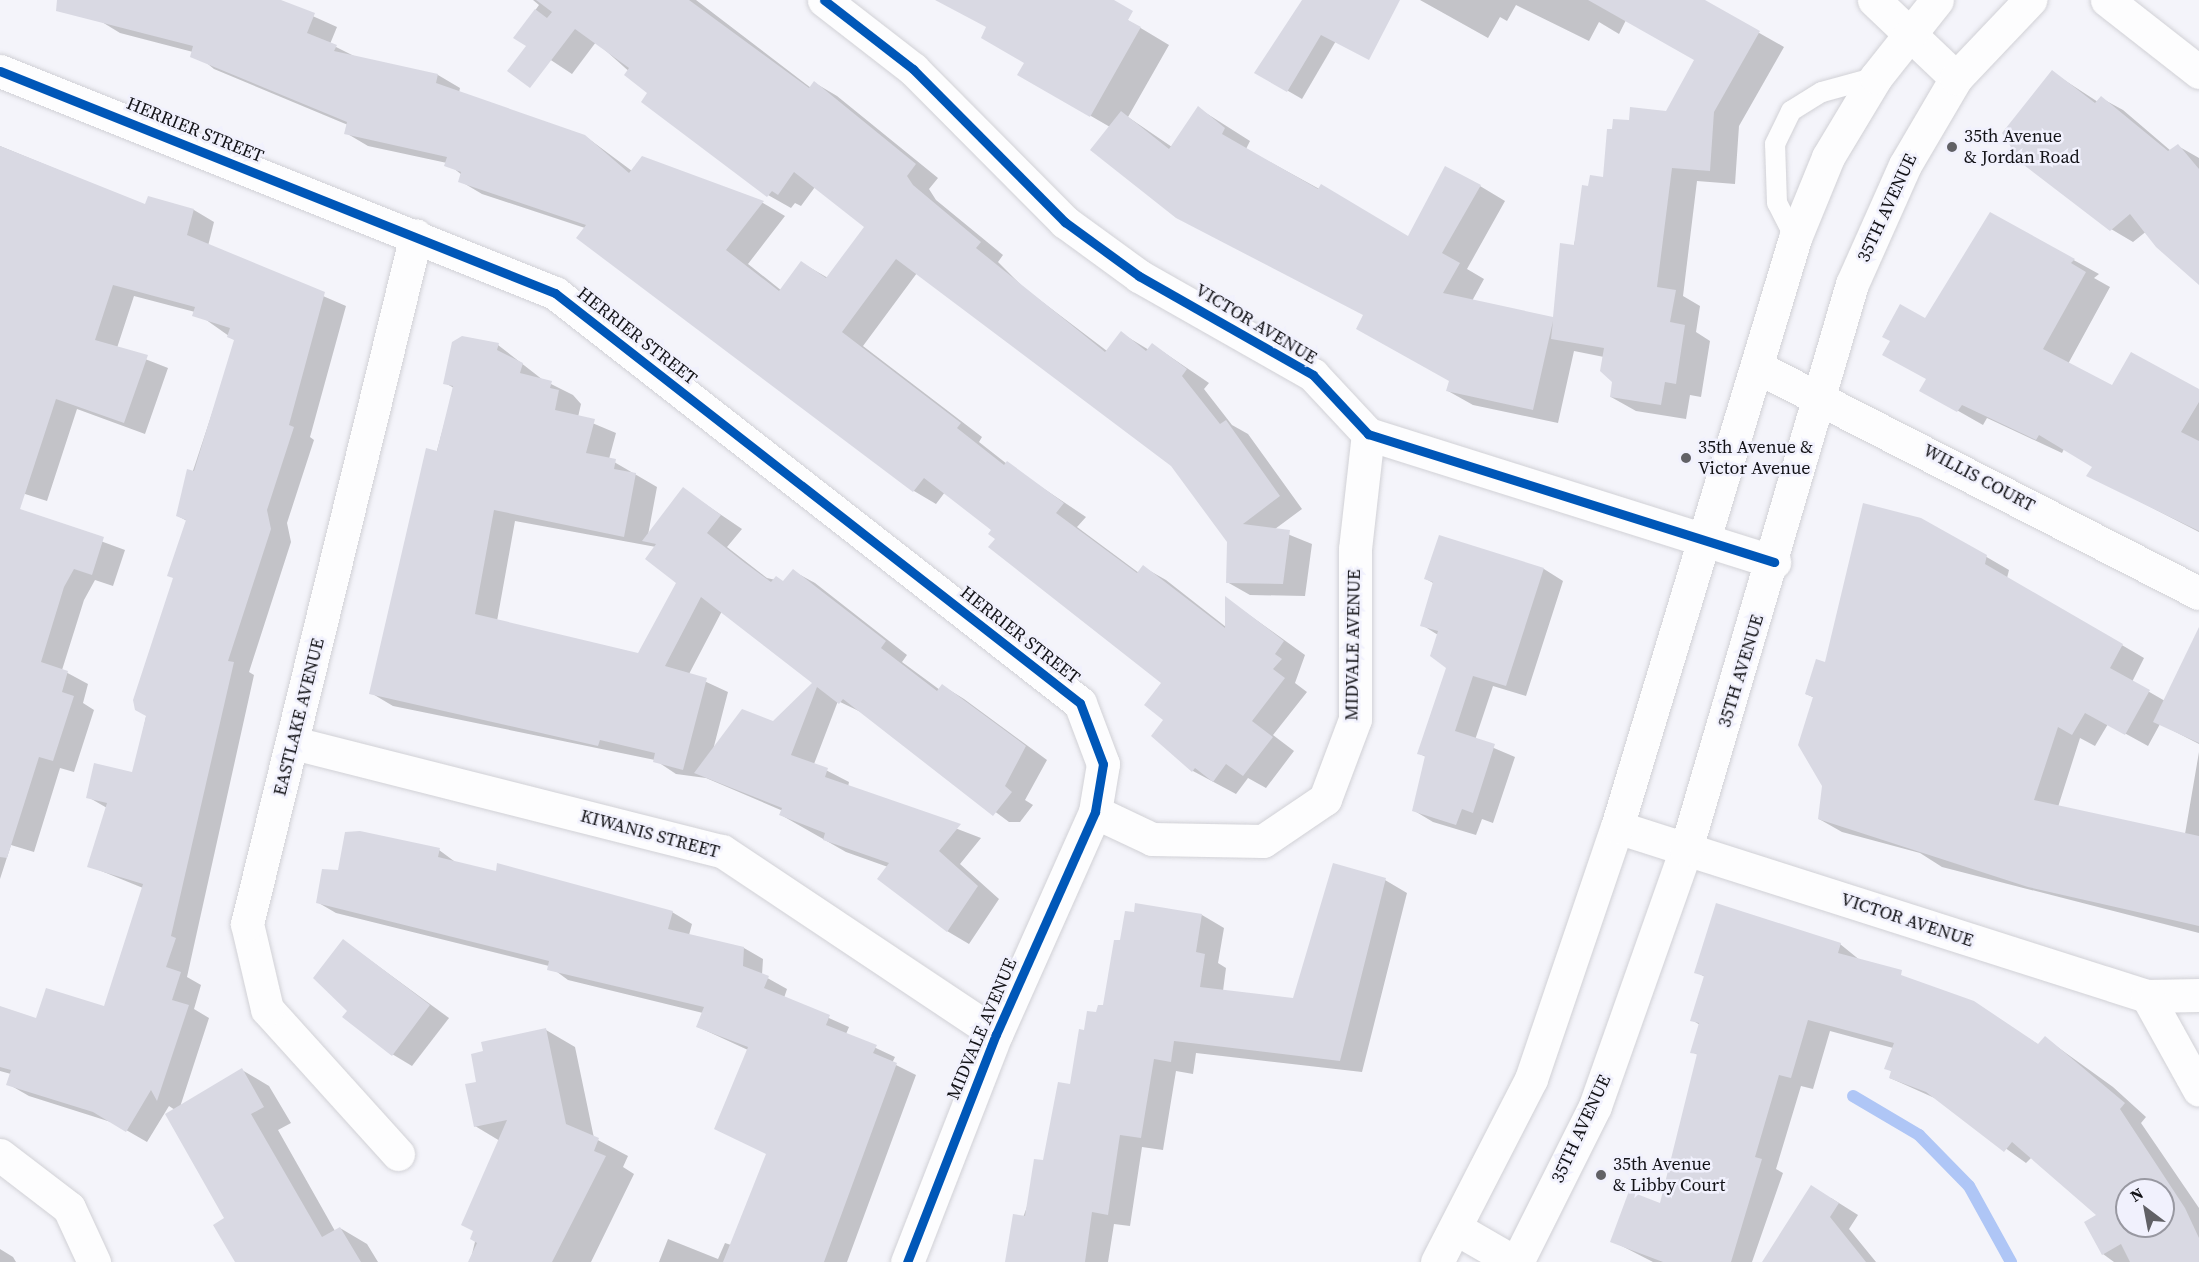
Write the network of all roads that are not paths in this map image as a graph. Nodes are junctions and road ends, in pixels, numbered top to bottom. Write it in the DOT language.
graph roads {
  1 [pos="824,0"];
  2 [pos="1874,0"];
  3 [pos="1937,0"];
  4 [pos="2030,0"];
  5 [pos="2107,0"];
  6 [pos="1908,32"];
  7 [pos="0,71"];
  8 [pos="2199,72"];
  9 [pos="1876,77"];
  10 [pos="1956,78"];
  11 [pos="416,235"];
  12 [pos="1795,238"];
  13 [pos="1756,367"];
  14 [pos="1821,395"];
  15 [pos="1368,434"];
  16 [pos="1705,539"];
  17 [pos="1774,562"];
  18 [pos="2199,593"];
  19 [pos="294,743"];
  20 [pos="1095,812"];
  21 [pos="1617,827"];
  22 [pos="1686,849"];
  23 [pos="2199,995"];
  24 [pos="2147,996"];
  25 [pos="996,1034"];
  26 [pos="2199,1090"];
  27 [pos="398,1154"];
  28 [pos="0,1155"];
  29 [pos="1457,1229"];
  30 [pos="94,1262"];
  31 [pos="907,1262"];
  32 [pos="1437,1262"];
  33 [pos="1516,1262"];
  1 -- 15 [label="street, VICTOR AVENUE"];
  2 -- 6 [label="street"];
  3 -- 6 [label="street"];
  4 -- 10 [label="street, 35TH AVENUE"];
  5 -- 8 [label="street"];
  6 -- 9 [label="street"];
  6 -- 10 [label="street"];
  7 -- 11 [label="street, HERRIER STREET"];
  9 -- 12 [label="street"];
  9 -- 12 [label="lane"];
  10 -- 14 [label="street, 35TH AVENUE"];
  11 -- 19 [label="street, EASTLAKE AVENUE"];
  11 -- 20 [label="street, HERRIER STREET"];
  12 -- 13 [label="street"];
  13 -- 14 [label="street, WILLIS COURT"];
  13 -- 16 [label="street"];
  14 -- 17 [label="street, 35TH AVENUE"];
  14 -- 18 [label="street, WILLIS COURT"];
  15 -- 16 [label="street, VICTOR AVENUE"];
  15 -- 20 [label="street, MIDVALE AVENUE"];
  16 -- 17 [label="street, VICTOR AVENUE"];
  16 -- 21 [label="street"];
  17 -- 22 [label="street, 35TH AVENUE"];
  19 -- 25 [label="street, KIWANIS STREET"];
  19 -- 27 [label="street, EASTLAKE AVENUE"];
  20 -- 25 [label="street, MIDVALE AVENUE"];
  21 -- 22 [label="street, VICTOR AVENUE"];
  21 -- 29 [label="street"];
  22 -- 24 [label="street, VICTOR AVENUE"];
  22 -- 33 [label="street, 35TH AVENUE"];
  23 -- 24 [label="street, VICTOR AVENUE"];
  24 -- 26 [label="street"];
  25 -- 31 [label="street, MIDVALE AVENUE"];
  28 -- 30 [label="street"];
  29 -- 32 [label="street"];
  29 -- 33 [label="street"];
}
